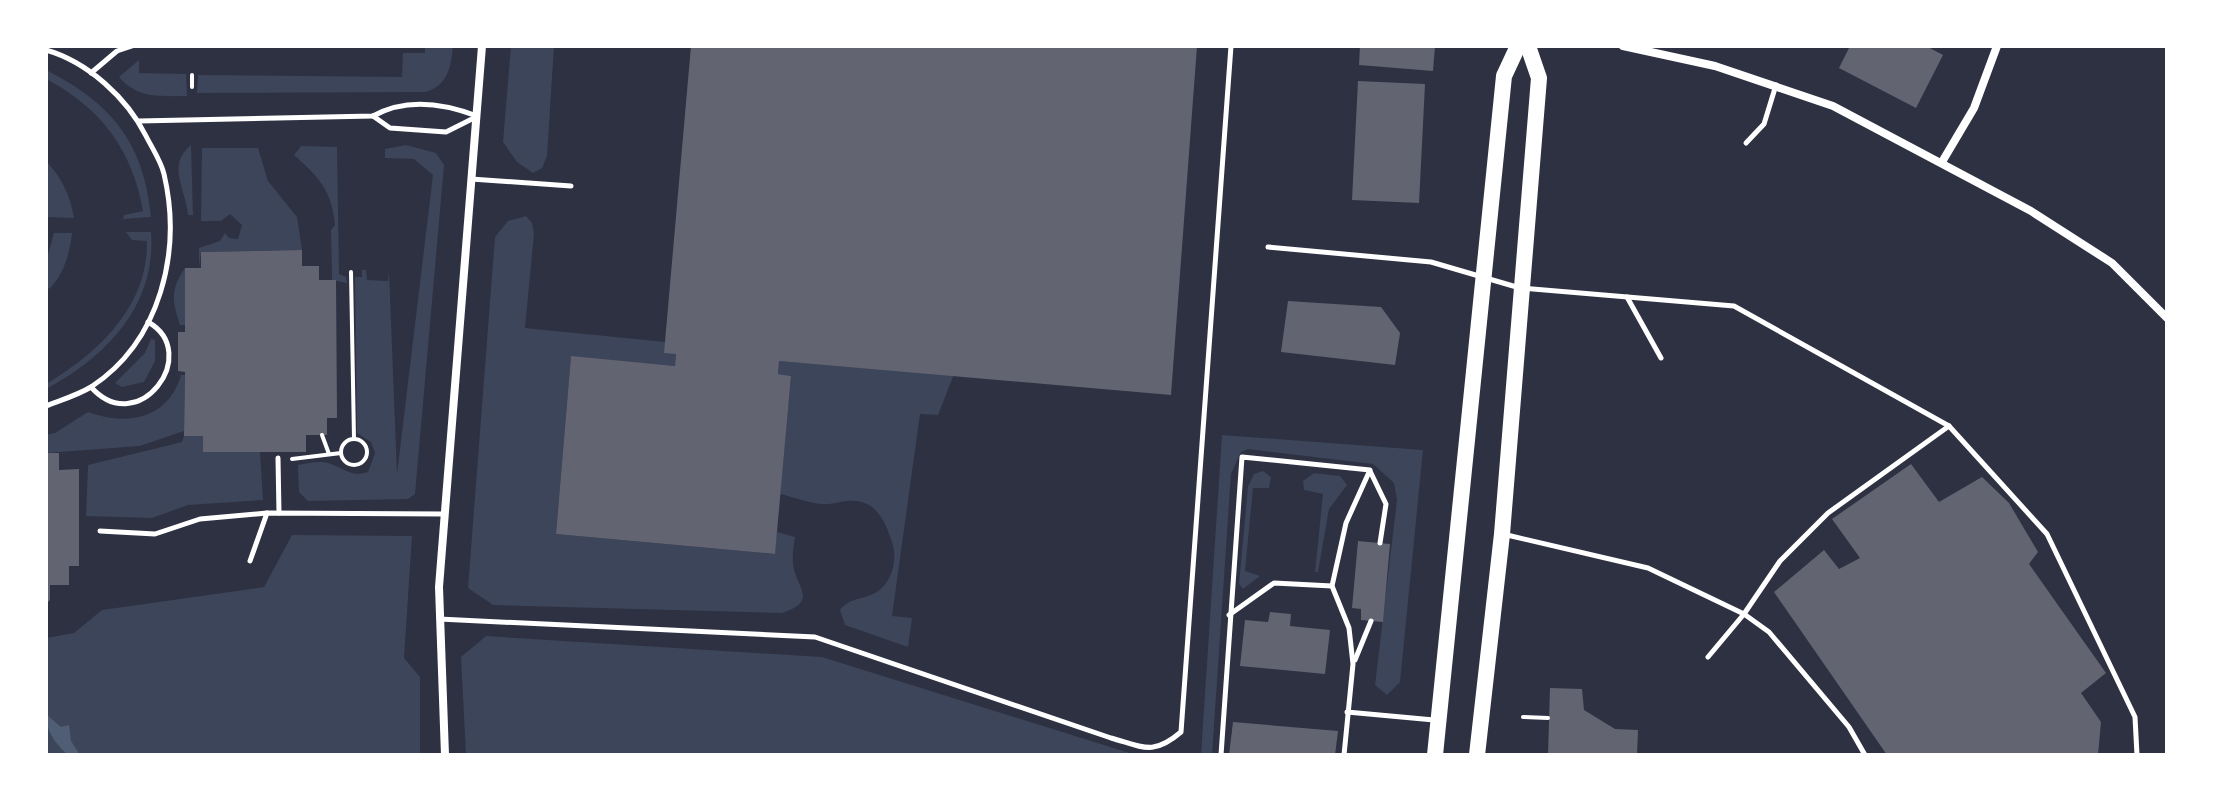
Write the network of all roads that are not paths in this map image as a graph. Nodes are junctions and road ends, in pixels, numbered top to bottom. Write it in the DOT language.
graph roads {
  1 [pos="132,46"];
  2 [pos="482,46"];
  3 [pos="1231,46"];
  4 [pos="1518,46"];
  5 [pos="1528,46"];
  6 [pos="1623,46"];
  7 [pos="1997,46"];
  8 [pos="46,50"];
  9 [pos="91,73"];
  10 [pos="1777,85"];
  11 [pos="373,116"];
  12 [pos="477,116"];
  13 [pos="139,121"];
  14 [pos="1746,143"];
  15 [pos="1942,162"];
  16 [pos="471,179"];
  17 [pos="571,186"];
  18 [pos="1268,247"];
  19 [pos="1481,277"];
  20 [pos="1520,288"];
  21 [pos="1626,296"];
  22 [pos="2167,318"];
  23 [pos="148,322"];
  24 [pos="1661,358"];
  25 [pos="91,387"];
  26 [pos="46,406"];
  27 [pos="1949,426"];
  28 [pos="278,458"];
  29 [pos="1370,470"];
  30 [pos="267,513"];
  31 [pos="279,513"];
  32 [pos="444,514"];
  33 [pos="100,531"];
  34 [pos="1502,534"];
  35 [pos="1380,543"];
  36 [pos="250,561"];
  37 [pos="1332,586"];
  38 [pos="1744,614"];
  39 [pos="1228,615"];
  40 [pos="439,619"];
  41 [pos="1371,621"];
  42 [pos="1708,657"];
  43 [pos="1353,664"];
  44 [pos="1347,712"];
  45 [pos="1439,721"];
  46 [pos="445,755"];
  47 [pos="1221,755"];
  48 [pos="1344,755"];
  49 [pos="1435,755"];
  50 [pos="1477,755"];
  51 [pos="1865,755"];
  52 [pos="2137,755"];
  1 -- 9 [label="lane"];
  2 -- 12 [label="street"];
  3 -- 40 [label="lane"];
  4 -- 19 [label="main road"];
  5 -- 20 [label="main road"];
  6 -- 10 [label="street"];
  7 -- 15 [label="street"];
  8 -- 9 [label="lane"];
  9 -- 13 [label="lane"];
  10 -- 14 [label="lane"];
  10 -- 15 [label="street"];
  11 -- 12 [label="lane"];
  11 -- 12 [label="lane"];
  11 -- 13 [label="lane"];
  12 -- 16 [label="street"];
  13 -- 23 [label="lane"];
  15 -- 22 [label="street"];
  16 -- 17 [label="lane"];
  16 -- 32 [label="street"];
  18 -- 19 [label="lane"];
  19 -- 20 [label="lane"];
  19 -- 45 [label="main road"];
  20 -- 21 [label="lane"];
  20 -- 34 [label="main road"];
  21 -- 24 [label="lane"];
  21 -- 27 [label="lane"];
  23 -- 25 [label="lane"];
  23 -- 25 [label="lane"];
  25 -- 26 [label="lane"];
  27 -- 38 [label="lane"];
  27 -- 52 [label="lane"];
  28 -- 31 [label="lane"];
  29 -- 35 [label="lane"];
  29 -- 37 [label="lane"];
  29 -- 39 [label="lane"];
  30 -- 31 [label="lane"];
  30 -- 33 [label="lane"];
  30 -- 36 [label="lane"];
  31 -- 32 [label="lane"];
  32 -- 40 [label="street"];
  34 -- 38 [label="lane"];
  34 -- 50 [label="main road"];
  37 -- 39 [label="lane"];
  37 -- 43 [label="lane"];
  38 -- 42 [label="lane"];
  38 -- 51 [label="lane"];
  39 -- 47 [label="lane"];
  40 -- 46 [label="street"];
  41 -- 43 [label="lane"];
  43 -- 44 [label="lane"];
  44 -- 45 [label="lane"];
  44 -- 48 [label="lane"];
  45 -- 49 [label="main road"];
}
